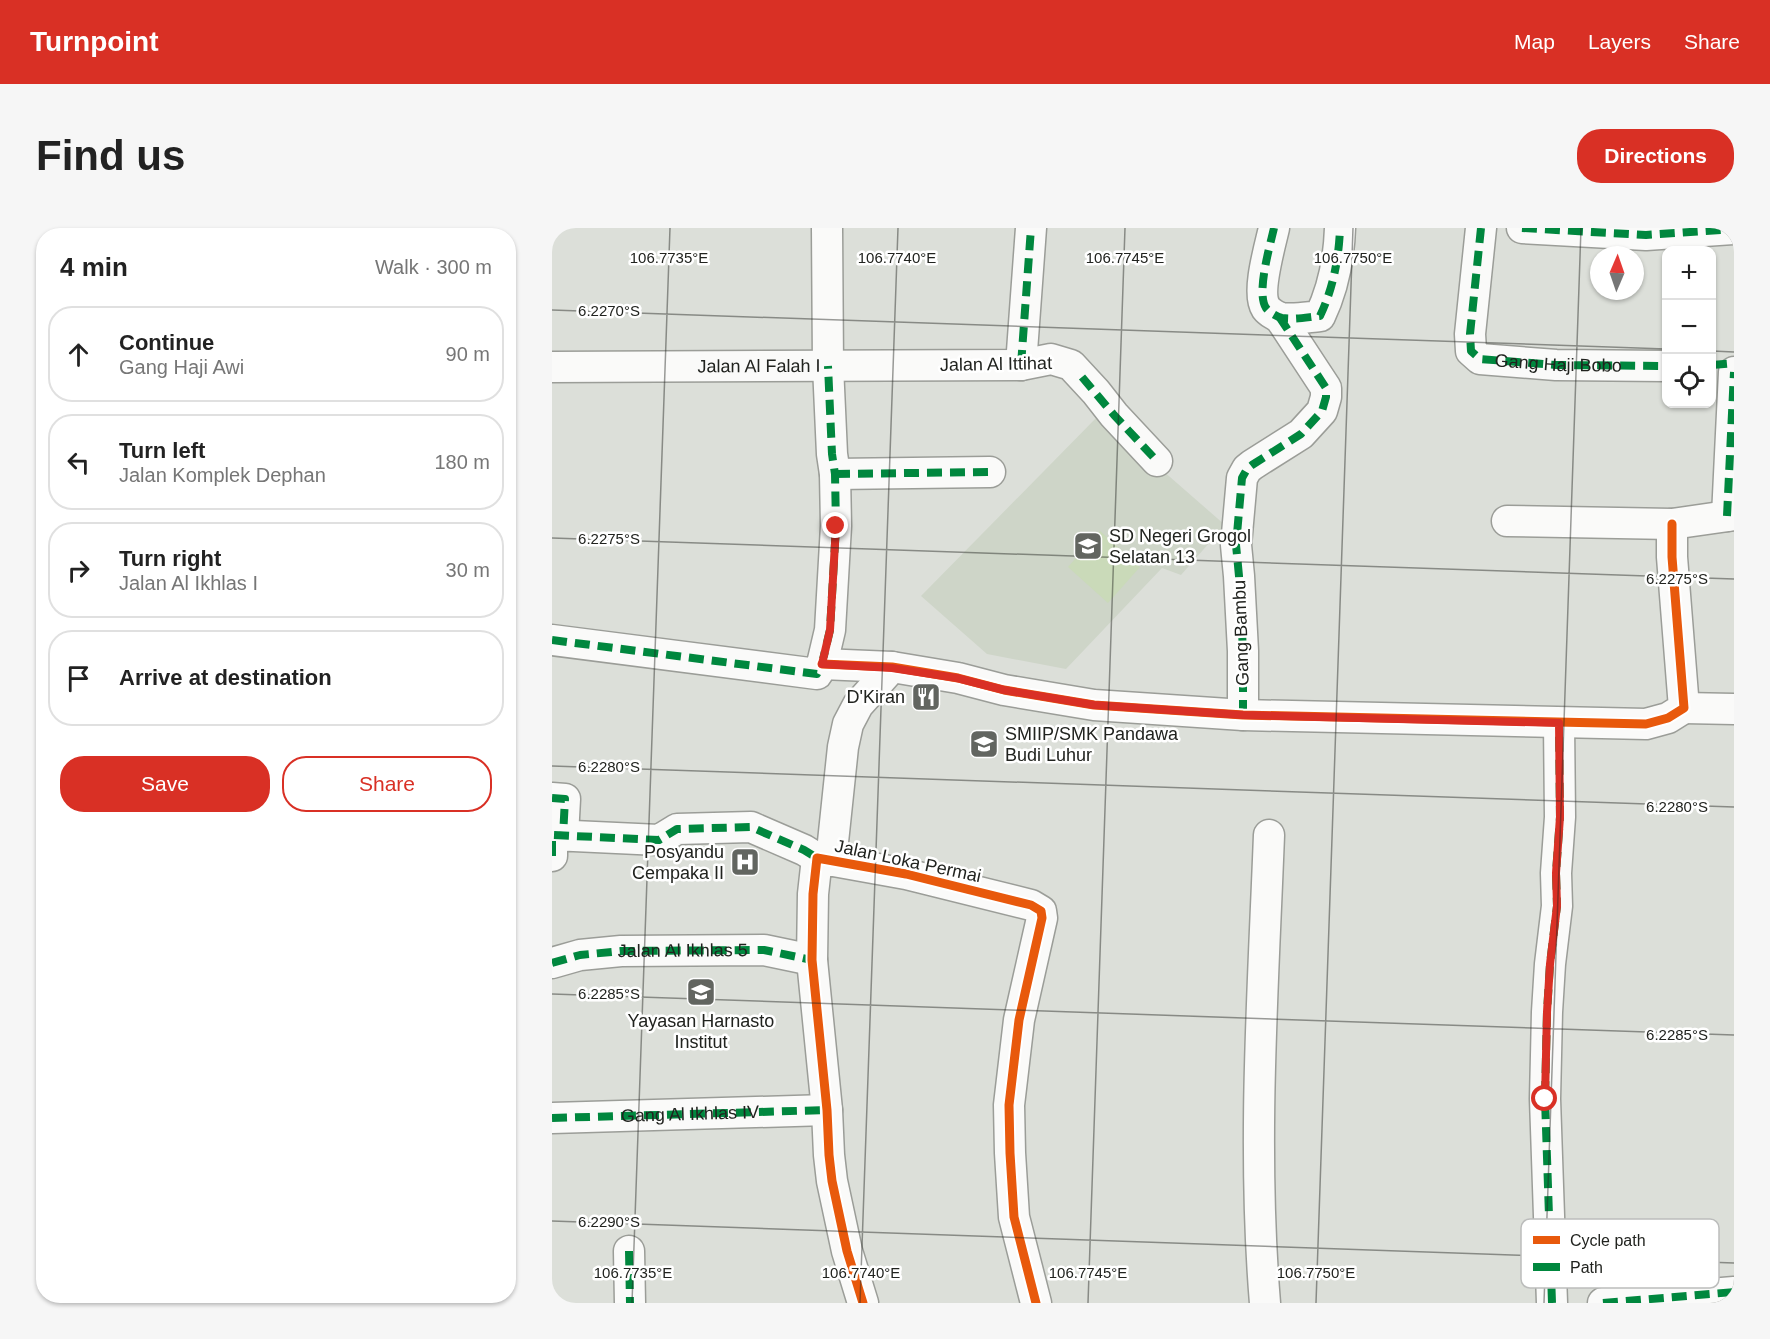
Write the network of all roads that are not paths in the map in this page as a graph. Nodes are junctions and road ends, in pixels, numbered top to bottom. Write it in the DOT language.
graph roads {
  1 [pos="828,228"];
  2 [pos="1031,228"];
  3 [pos="1274,228"];
  4 [pos="1340,228"];
  5 [pos="1481,228"];
  6 [pos="1522,228"];
  7 [pos="1734,229"];
  8 [pos="1280,318"];
  9 [pos="1734,363"];
  10 [pos="1021,365"];
  11 [pos="1716,365"];
  12 [pos="828,366"];
  13 [pos="1662,366"];
  14 [pos="552,367"];
  15 [pos="1734,372"];
  16 [pos="1158,461"];
  17 [pos="990,472"];
  18 [pos="835,474"];
  19 [pos="1731,516"];
  20 [pos="1507,521"];
  21 [pos="1672,524"];
  22 [pos="552,640"];
  23 [pos="837,665"];
  24 [pos="892,668"];
  25 [pos="1684,708"];
  26 [pos="1734,709"];
  27 [pos="1243,715"];
  28 [pos="1559,723"];
  29 [pos="552,798"];
  30 [pos="1269,835"];
  31 [pos="557,846"];
  32 [pos="817,857"];
  33 [pos="812,960"];
  34 [pos="552,963"];
  35 [pos="827,1110"];
  36 [pos="552,1118"];
  37 [pos="1549,1219"];
  38 [pos="629,1251"];
  39 [pos="1551,1288"];
  40 [pos="1734,1292"];
  41 [pos="630,1303"];
  42 [pos="863,1303"];
  43 [pos="1036,1303"];
  44 [pos="1265,1303"];
  45 [pos="1552,1303"];
  46 [pos="1603,1303"];
  1 -- 12 [label="street, Jalan Al Falah I"];
  2 -- 10 [label="street"];
  3 -- 8 [label="street, Gang Bambu"];
  4 -- 8 [label="street"];
  5 -- 13 [label="street, Gang Haji Bobo"];
  6 -- 7 [label="street"];
  8 -- 27 [label="street, Gang Bambu"];
  9 -- 11 [label="street"];
  10 -- 12 [label="street, Jalan Al Ittihat"];
  10 -- 16 [label="street, Jalan Al Ittihat"];
  12 -- 14 [label="street, Jalan Al Falah I"];
  12 -- 18 [label="street"];
  15 -- 19 [label="street"];
  17 -- 18 [label="street"];
  18 -- 23 [label="street"];
  19 -- 21 [label="street"];
  20 -- 21 [label="street"];
  21 -- 25 [label="street"];
  22 -- 23 [label="street"];
  23 -- 24 [label="street"];
  24 -- 27 [label="street"];
  24 -- 32 [label="street"];
  25 -- 26 [label="street"];
  25 -- 28 [label="street"];
  27 -- 28 [label="street"];
  28 -- 37 [label="street"];
  29 -- 31 [label="street"];
  30 -- 44 [label="street"];
  31 -- 32 [label="street"];
  32 -- 33 [label="street, Jalan Loka Permai"];
  32 -- 43 [label="street, Jalan Loka Permai"];
  33 -- 34 [label="street, Jalan Al Ikhlas 5"];
  33 -- 35 [label="street, Jalan Loka Permai"];
  35 -- 36 [label="street, Gang Al Ikhlas IV"];
  35 -- 42 [label="street, Jalan Loka Permai"];
  38 -- 41 [label="street"];
  39 -- 45 [label="street"];
  40 -- 46 [label="street"];
}
